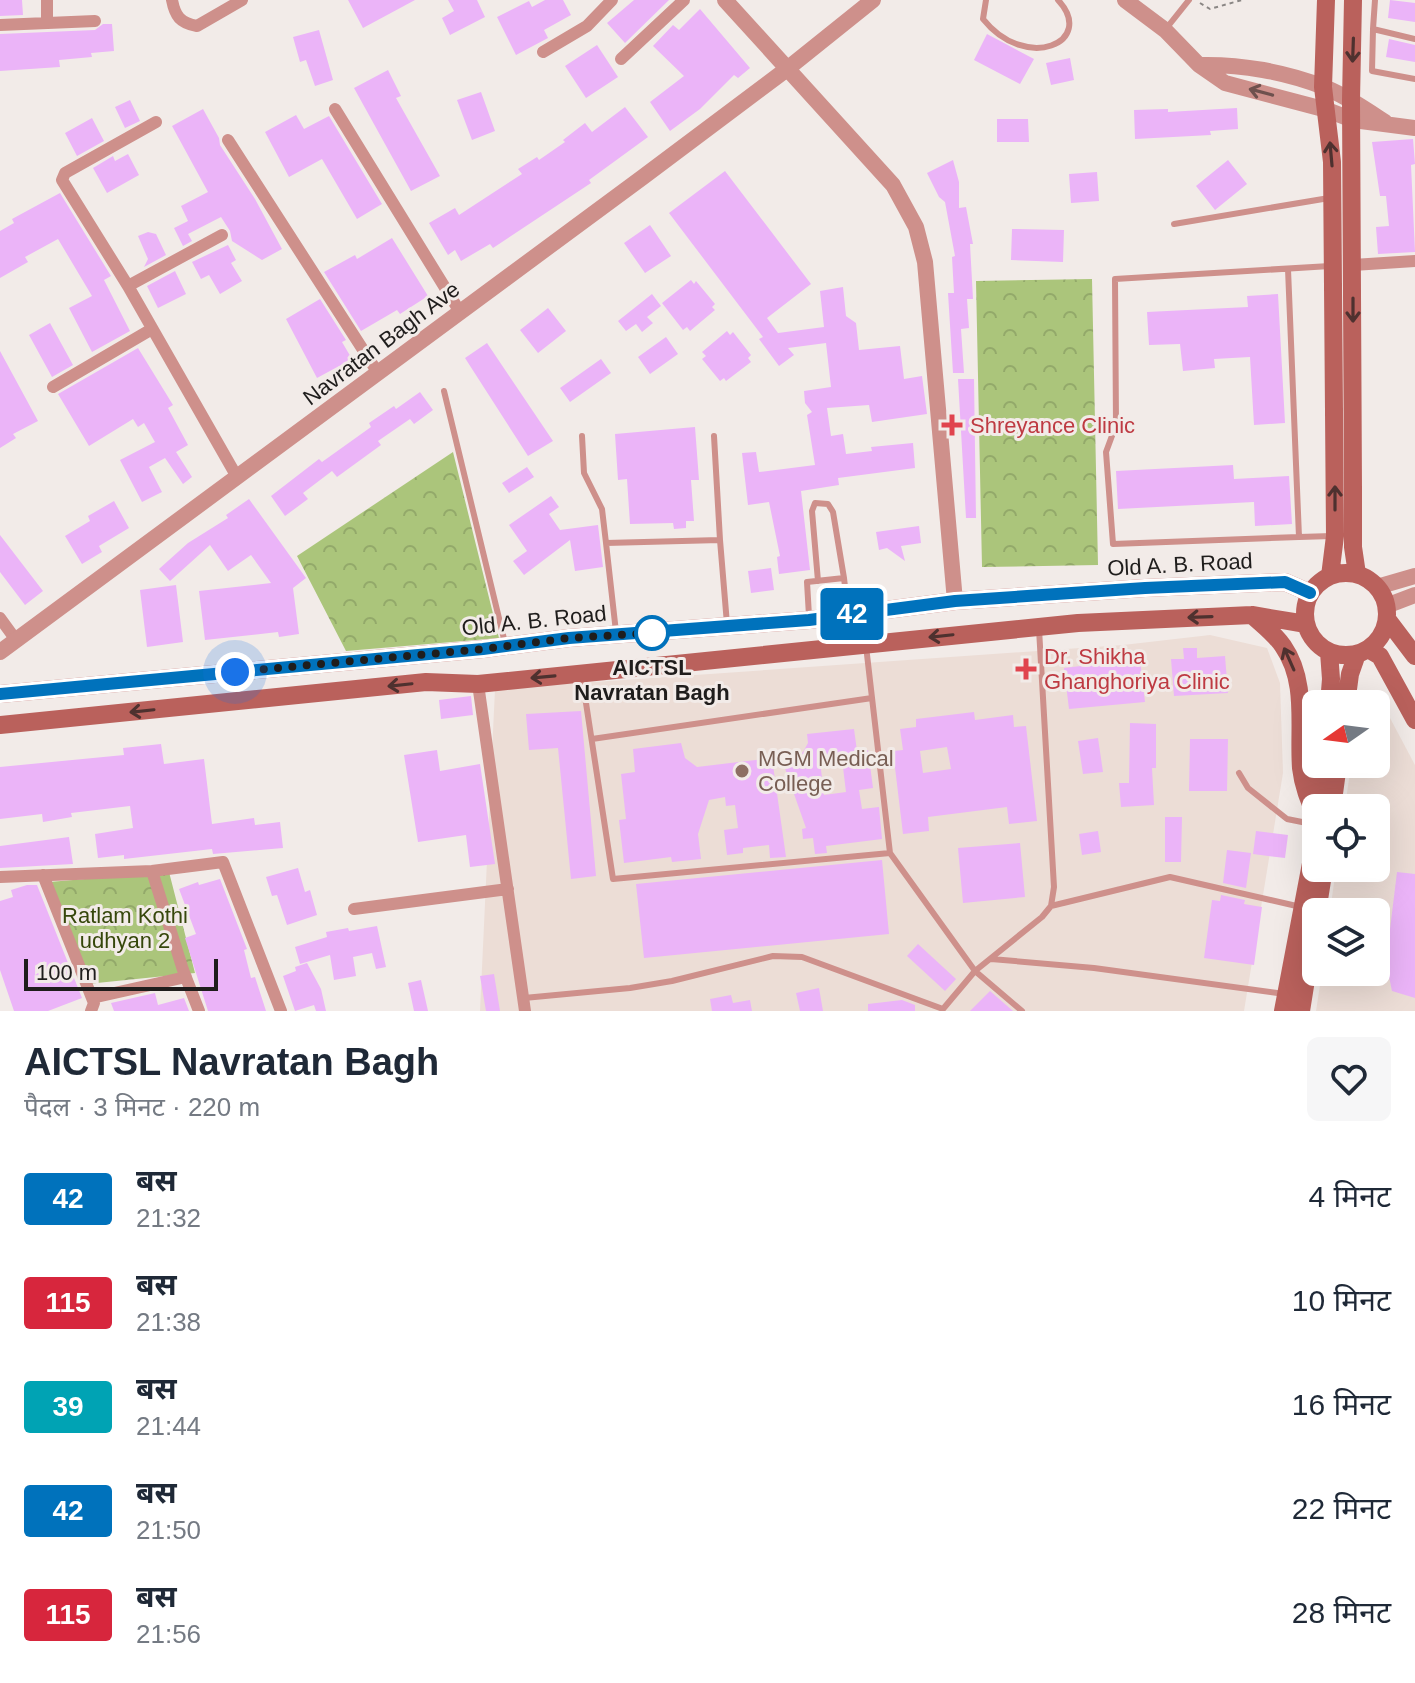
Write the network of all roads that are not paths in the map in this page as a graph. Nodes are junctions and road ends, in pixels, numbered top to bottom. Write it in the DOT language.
graph roads {
  1 [pos="47,0"];
  2 [pos="172,0"];
  3 [pos="242,0"];
  4 [pos="612,0"];
  5 [pos="684,0"];
  6 [pos="725,0"];
  7 [pos="873,0"];
  8 [pos="986,0"];
  9 [pos="1058,0"];
  10 [pos="1125,0"];
  11 [pos="1189,0"];
  12 [pos="1326,0"];
  13 [pos="1353,0"];
  14 [pos="1375,0"];
  15 [pos="95,21"];
  16 [pos="47,23"];
  17 [pos="0,25"];
  18 [pos="1373,29"];
  19 [pos="1165,30"];
  20 [pos="1415,39"];
  21 [pos="543,52"];
  22 [pos="621,59"];
  23 [pos="1199,65"];
  24 [pos="787,69"];
  25 [pos="1415,79"];
  26 [pos="1323,87"];
  27 [pos="1351,100"];
  28 [pos="335,109"];
  29 [pos="1327,110"];
  30 [pos="1353,120"];
  31 [pos="156,122"];
  32 [pos="1386,122"];
  33 [pos="1415,128"];
  34 [pos="228,140"];
  35 [pos="1333,198"];
  36 [pos="1174,224"];
  37 [pos="222,235"];
  38 [pos="1415,261"];
  39 [pos="1353,265"];
  40 [pos="1333,266"];
  41 [pos="1288,269"];
  42 [pos="128,286"];
  43 [pos="460,312"];
  44 [pos="152,329"];
  45 [pos="378,373"];
  46 [pos="53,387"];
  47 [pos="444,391"];
  48 [pos="582,436"];
  49 [pos="714,436"];
  50 [pos="237,477"];
  51 [pos="1335,536"];
  52 [pos="1299,537"];
  53 [pos="720,540"];
  54 [pos="606,543"];
  55 [pos="1357,574"];
  56 [pos="1330,576"];
  57 [pos="1415,576"];
  58 [pos="844,578"];
  59 [pos="818,581"];
  60 [pos="1377,587"];
  61 [pos="1310,593"];
  62 [pos="1415,595"];
  63 [pos="955,601"];
  64 [pos="1386,612"];
  65 [pos="848,615"];
  66 [pos="1252,615"];
  67 [pos="0,618"];
  68 [pos="809,620"];
  69 [pos="1306,624"];
  70 [pos="727,627"];
  71 [pos="1039,628"];
  72 [pos="617,636"];
  73 [pos="16,640"];
  74 [pos="866,644"];
  75 [pos="506,646"];
  76 [pos="0,652"];
  77 [pos="1329,652"];
  78 [pos="1362,652"];
  79 [pos="1415,656"];
  80 [pos="582,674"];
  81 [pos="478,684"];
  82 [pos="1330,690"];
  83 [pos="1348,690"];
  84 [pos="0,694"];
  85 [pos="872,698"];
  86 [pos="1415,720"];
  87 [pos="0,725"];
  88 [pos="592,739"];
  89 [pos="1239,773"];
  90 [pos="1306,794"];
  91 [pos="1302,820"];
  92 [pos="890,853"];
  93 [pos="152,871"];
  94 [pos="43,875"];
  95 [pos="0,877"];
  96 [pos="508,889"];
  97 [pos="1051,906"];
  98 [pos="354,909"];
  99 [pos="1302,910"];
  100 [pos="1302,944"];
  101 [pos="991,959"];
  102 [pos="975,971"];
  103 [pos="186,977"];
  104 [pos="1304,986"];
  105 [pos="1284,1003"];
  106 [pos="91,1004"];
  107 [pos="524,1004"];
  108 [pos="942,1010"];
  109 [pos="199,1011"];
  110 [pos="281,1011"];
  111 [pos="1022,1011"];
  112 [pos="1301,1011"];
  1 -- 16 [label="street"];
  2 -- 3 [label="street"];
  4 -- 21 [label="street"];
  5 -- 22 [label="street"];
  6 -- 24 [label="street"];
  7 -- 24 [label="street, Navratan Bagh Ave"];
  8 -- 9 [label="lane"];
  10 -- 19 [label="street"];
  11 -- 19 [label="lane"];
  12 -- 26 [label="main road"];
  13 -- 27 [label="main road, one-way"];
  14 -- 18 [label="lane"];
  15 -- 16 [label="street"];
  16 -- 17 [label="street"];
  18 -- 20 [label="lane"];
  18 -- 25 [label="lane"];
  19 -- 23 [label="street"];
  23 -- 26 [label="street"];
  29 -- 23 [label="street, one-way"];
  24 -- 43 [label="street, Navratan Bagh Ave"];
  24 -- 63 [label="street"];
  26 -- 27 [label="street"];
  26 -- 29 [label="main road"];
  27 -- 30 [label="main road"];
  27 -- 32 [label="street"];
  28 -- 43 [label="street"];
  29 -- 30 [label="street"];
  35 -- 29 [label="main road, one-way"];
  30 -- 32 [label="street"];
  30 -- 39 [label="main road"];
  31 -- 42 [label="street"];
  32 -- 33 [label="street"];
  34 -- 45 [label="street"];
  35 -- 36 [label="lane"];
  35 -- 40 [label="main road"];
  37 -- 42 [label="street"];
  38 -- 39 [label="street"];
  39 -- 55 [label="main road, one-way"];
  40 -- 41 [label="lane"];
  51 -- 40 [label="main road, one-way"];
  41 -- 52 [label="lane"];
  41 -- 52 [label="lane"];
  42 -- 44 [label="street"];
  43 -- 45 [label="street, Navratan Bagh Ave"];
  44 -- 46 [label="street"];
  44 -- 50 [label="street"];
  45 -- 50 [label="street, Navratan Bagh Ave"];
  47 -- 75 [label="lane"];
  48 -- 54 [label="lane"];
  49 -- 53 [label="lane"];
  50 -- 73 [label="street, Navratan Bagh Ave"];
  51 -- 52 [label="lane"];
  51 -- 56 [label="main road"];
  53 -- 54 [label="lane"];
  53 -- 70 [label="lane"];
  54 -- 72 [label="lane"];
  55 -- 56 [label="main road"];
  55 -- 60 [label="main road"];
  56 -- 61 [label="main road"];
  57 -- 60 [label="street"];
  58 -- 59 [label="lane"];
  58 -- 59 [label="lane"];
  58 -- 65 [label="lane"];
  59 -- 68 [label="lane"];
  60 -- 64 [label="main road"];
  61 -- 63 [label="main road, Old A. B. Road"];
  61 -- 69 [label="main road"];
  62 -- 64 [label="street"];
  63 -- 65 [label="main road, Old A. B. Road"];
  64 -- 78 [label="main road"];
  64 -- 79 [label="main road"];
  65 -- 68 [label="main road, Old A. B. Road"];
  66 -- 69 [label="main road"];
  66 -- 71 [label="main road, one-way"];
  90 -- 66 [label="main road, one-way"];
  67 -- 73 [label="street"];
  68 -- 70 [label="main road, Old A. B. Road"];
  69 -- 77 [label="main road"];
  70 -- 72 [label="main road, Old A. B. Road"];
  71 -- 74 [label="main road, one-way"];
  71 -- 97 [label="lane"];
  72 -- 75 [label="main road, Old A. B. Road"];
  73 -- 76 [label="street, Navratan Bagh Ave"];
  74 -- 80 [label="main road"];
  74 -- 85 [label="lane"];
  75 -- 84 [label="main road, Old A. B. Road"];
  77 -- 78 [label="main road"];
  77 -- 82 [label="main road"];
  78 -- 83 [label="main road"];
  78 -- 86 [label="main road"];
  80 -- 81 [label="main road, one-way"];
  80 -- 88 [label="lane"];
  81 -- 87 [label="main road, one-way"];
  81 -- 96 [label="street"];
  85 -- 88 [label="lane"];
  85 -- 92 [label="lane"];
  88 -- 92 [label="lane"];
  89 -- 91 [label="lane"];
  92 -- 102 [label="lane"];
  93 -- 94 [label="street"];
  93 -- 103 [label="street"];
  93 -- 110 [label="street"];
  94 -- 95 [label="street"];
  94 -- 106 [label="street"];
  96 -- 98 [label="street"];
  96 -- 107 [label="street"];
  97 -- 99 [label="lane"];
  97 -- 101 [label="lane"];
  100 -- 105 [label="main road"];
  101 -- 102 [label="lane"];
  101 -- 105 [label="lane"];
  102 -- 108 [label="lane"];
  102 -- 111 [label="lane"];
  103 -- 106 [label="street"];
  103 -- 109 [label="street"];
  104 -- 112 [label="main road"];
  107 -- 108 [label="lane"];
}
